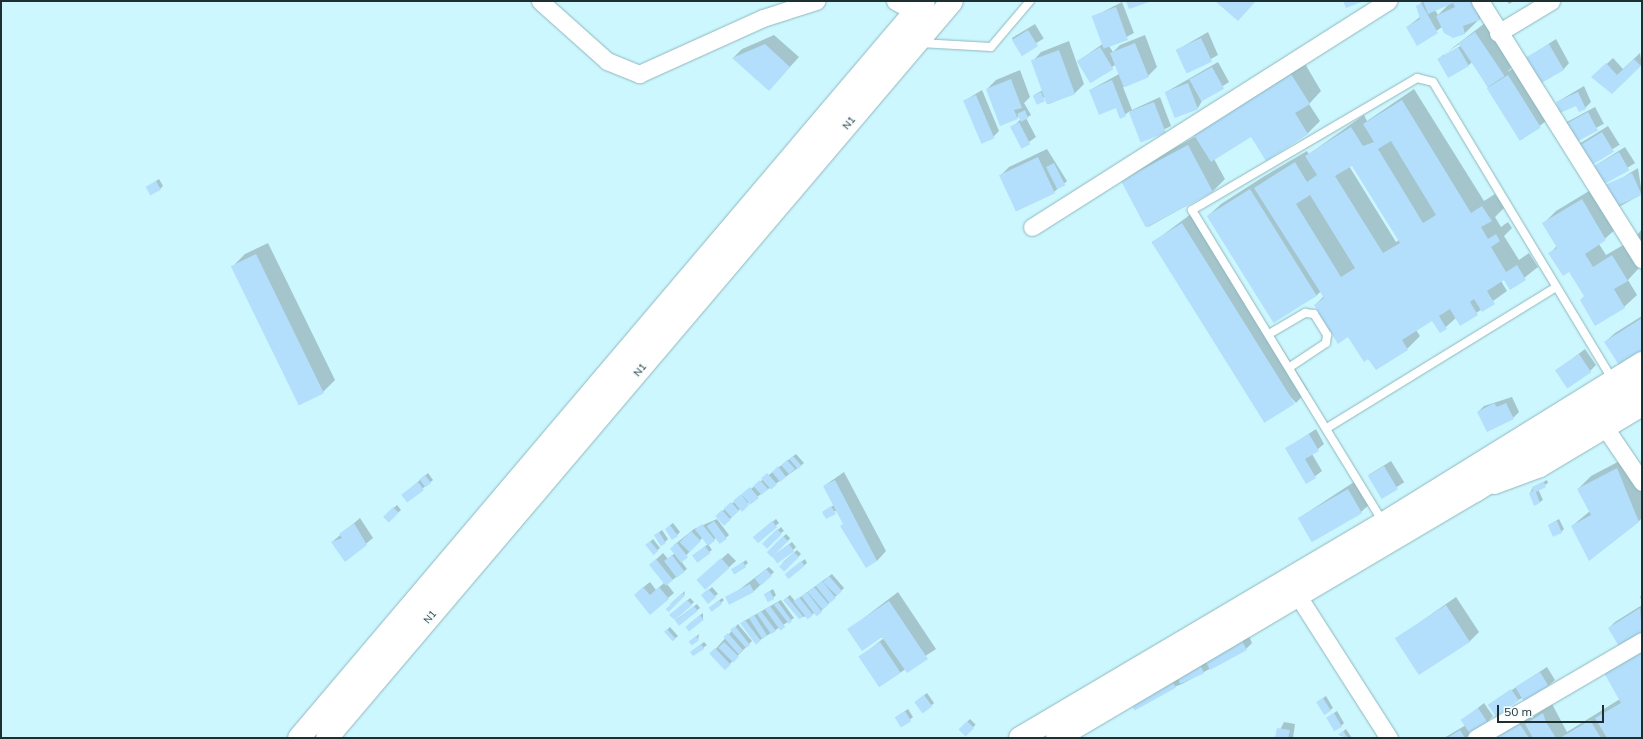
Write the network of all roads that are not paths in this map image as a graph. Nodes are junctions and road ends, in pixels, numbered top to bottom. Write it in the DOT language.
graph roads {
  1 [pos="540,1"];
  2 [pos="816,1"];
  3 [pos="895,1"];
  4 [pos="952,1"];
  5 [pos="1030,1"];
  6 [pos="1388,1"];
  7 [pos="1480,1"];
  8 [pos="1551,1"];
  9 [pos="920,6"];
  10 [pos="1498,33"];
  11 [pos="917,42"];
  12 [pos="1032,227"];
  13 [pos="1642,259"];
  14 [pos="1556,287"];
  15 [pos="1269,334"];
  16 [pos="1642,363"];
  17 [pos="1290,368"];
  18 [pos="1614,381"];
  19 [pos="1642,387"];
  20 [pos="1642,407"];
  21 [pos="1327,428"];
  22 [pos="1606,430"];
  23 [pos="1642,482"];
  24 [pos="1475,490"];
  25 [pos="1384,523"];
  26 [pos="1293,588"];
  27 [pos="1642,641"];
  28 [pos="299,738"];
  29 [pos="327,738"];
  30 [pos="1020,738"];
  31 [pos="1057,738"];
  32 [pos="1389,738"];
  33 [pos="1476,738"];
  1 -- 2 [label="street"];
  3 -- 9 [label="street"];
  4 -- 11 [label="main road, N1 / N1"];
  5 -- 11 [label="lane"];
  6 -- 12 [label="street"];
  7 -- 10 [label="street"];
  8 -- 10 [label="street"];
  9 -- 28 [label="main road"];
  10 -- 13 [label="street"];
  11 -- 29 [label="main road, N1 / N1"];
  14 -- 15 [label="lane"];
  14 -- 18 [label="lane"];
  14 -- 21 [label="lane"];
  15 -- 17 [label="lane"];
  15 -- 17 [label="lane"];
  16 -- 18 [label="main road"];
  17 -- 21 [label="lane"];
  18 -- 25 [label="main road"];
  19 -- 24 [label="main road"];
  20 -- 22 [label="street"];
  21 -- 25 [label="lane"];
  22 -- 23 [label="street"];
  22 -- 24 [label="street"];
  24 -- 26 [label="main road"];
  25 -- 26 [label="main road"];
  26 -- 30 [label="main road"];
  26 -- 31 [label="main road"];
  26 -- 32 [label="street"];
  27 -- 33 [label="street"];
}
